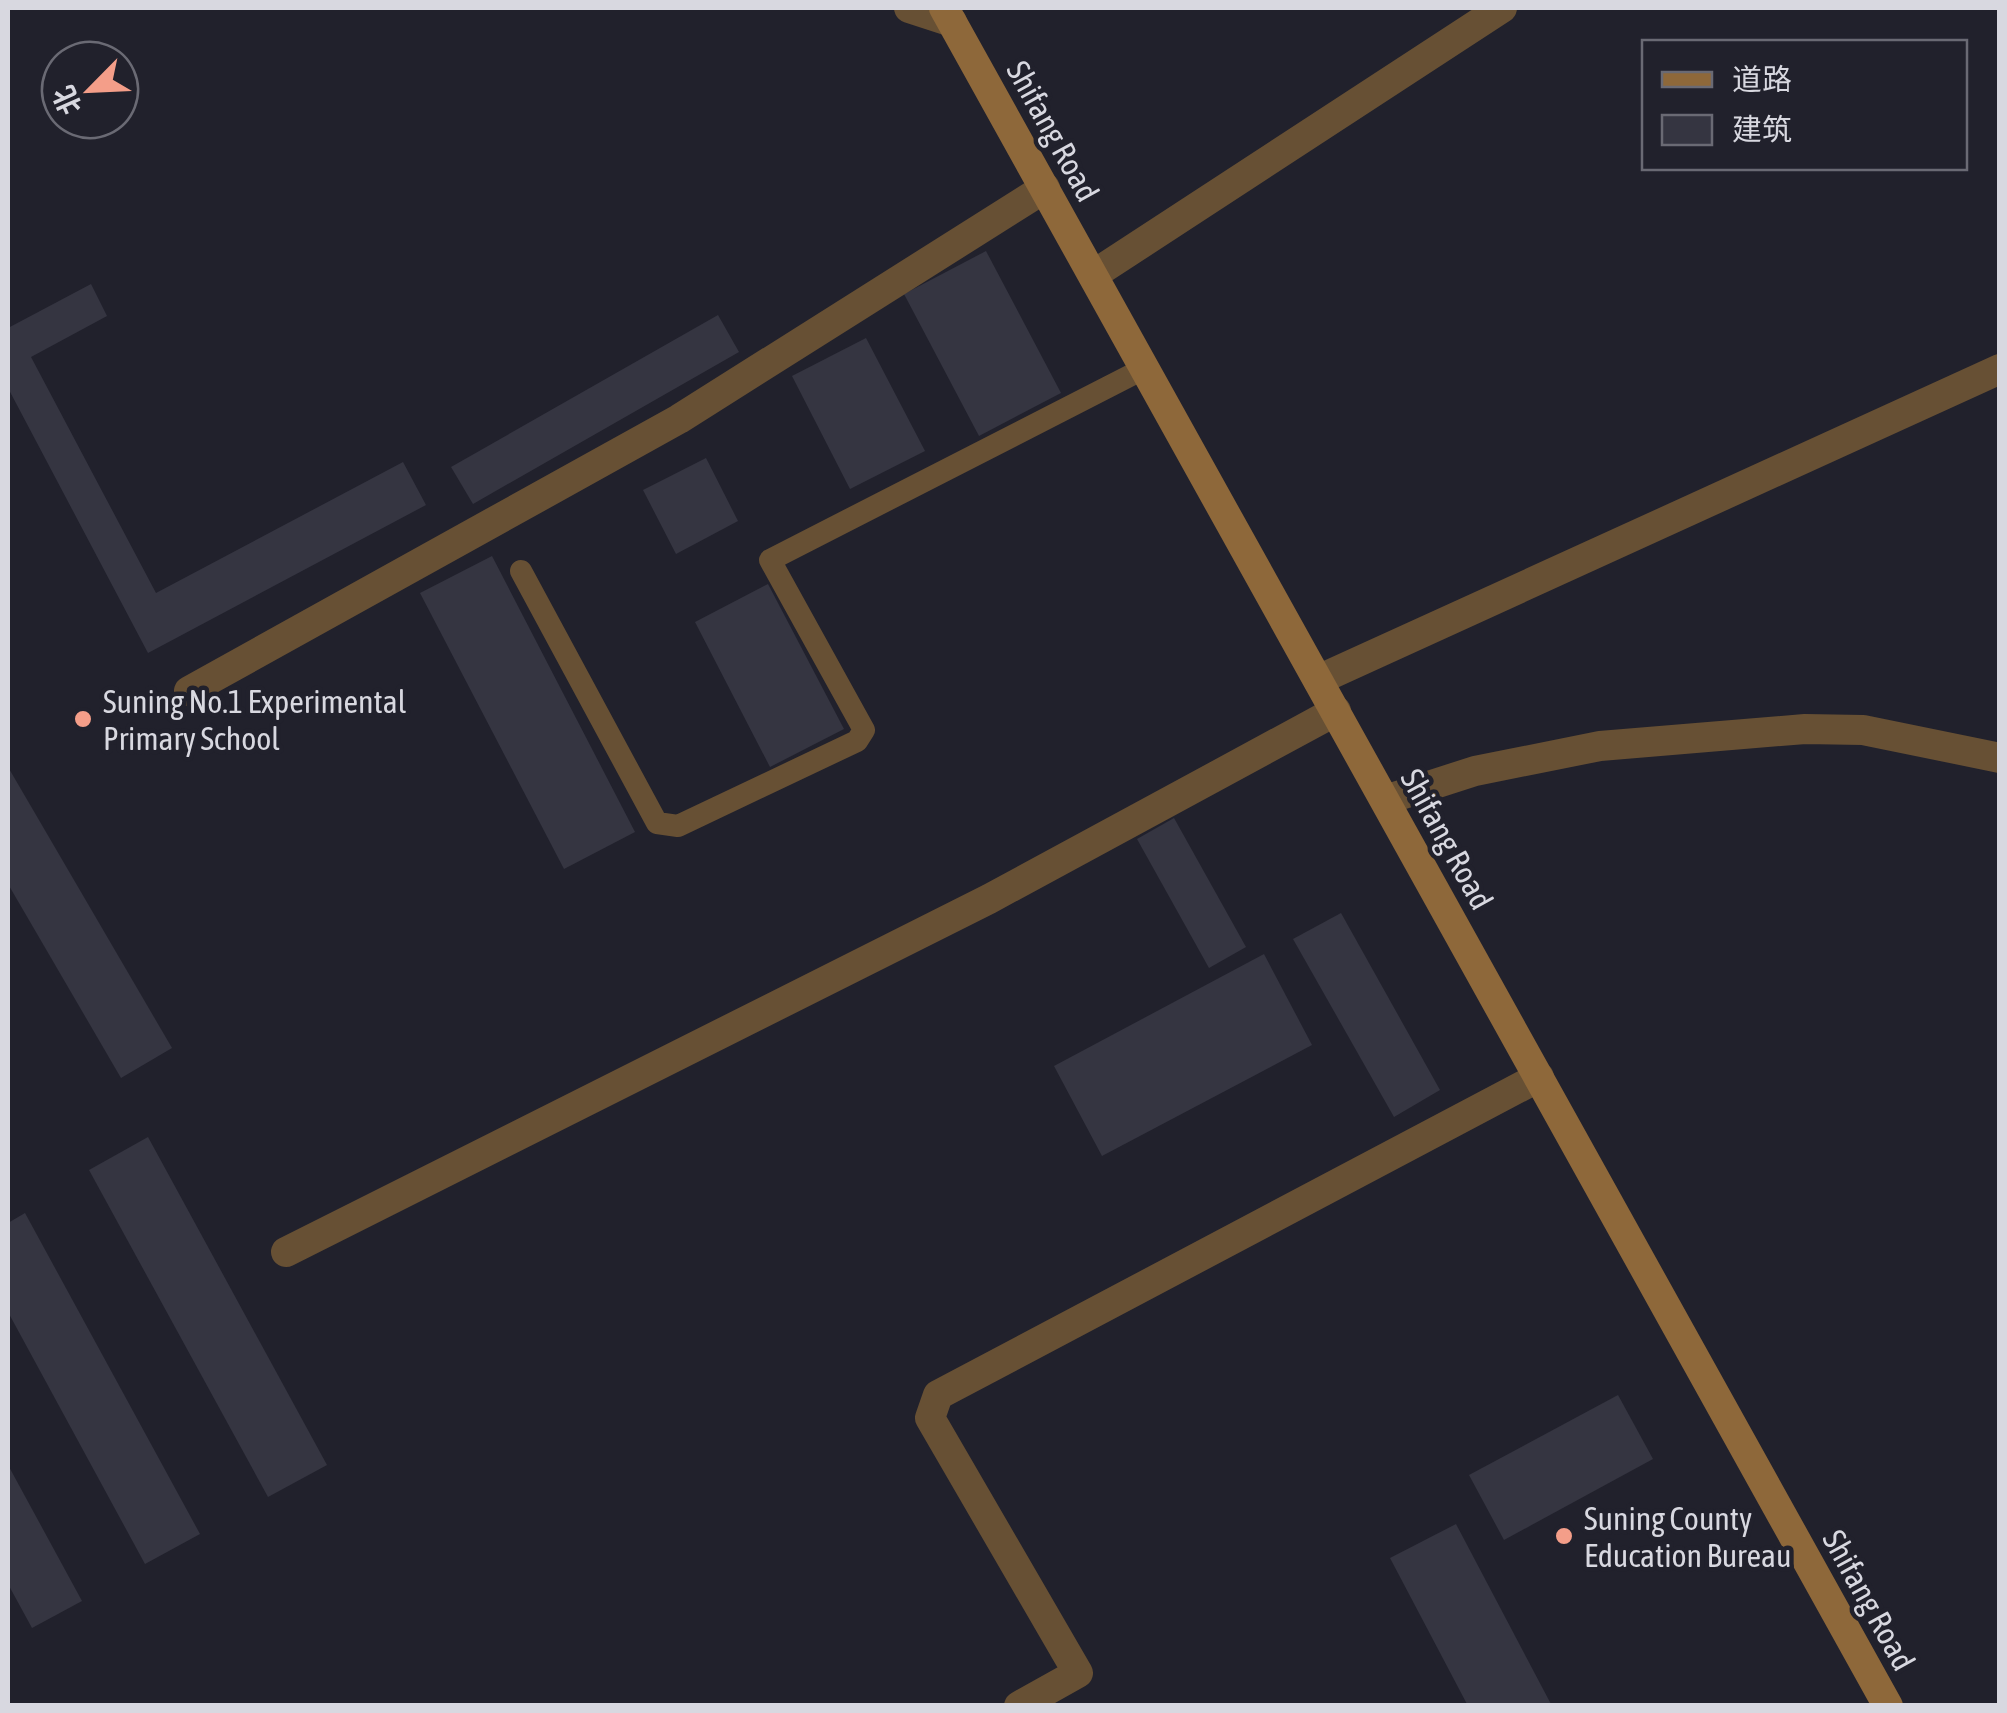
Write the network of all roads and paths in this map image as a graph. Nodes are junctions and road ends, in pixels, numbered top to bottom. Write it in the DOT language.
graph roads {
  1 [pos="909,8"];
  2 [pos="1502,8"];
  3 [pos="948,15"];
  4 [pos="1045,188"];
  5 [pos="1093,276"];
  6 [pos="1145,368"];
  7 [pos="2000,369"];
  8 [pos="522,571"];
  9 [pos="1318,680"];
  10 [pos="189,691"];
  11 [pos="1336,712"];
  12 [pos="2000,758"];
  13 [pos="1385,800"];
  14 [pos="1539,1077"];
  15 [pos="286,1252"];
  16 [pos="1018,1706"];
  17 [pos="1888,1706"];
  1 -- 3 [label="street"];
  2 -- 5 [label="street"];
  3 -- 4 [label="street, Shifang Road"];
  4 -- 5 [label="street, Shifang Road"];
  4 -- 10 [label="street"];
  5 -- 6 [label="street, Shifang Road"];
  6 -- 8 [label="lane"];
  6 -- 9 [label="street, Shifang Road"];
  7 -- 9 [label="street"];
  9 -- 11 [label="street, Shifang Road"];
  11 -- 13 [label="street, Shifang Road"];
  11 -- 15 [label="street"];
  12 -- 13 [label="street"];
  13 -- 14 [label="street, Shifang Road"];
  14 -- 16 [label="street"];
  14 -- 17 [label="street, Shifang Road"];
}
